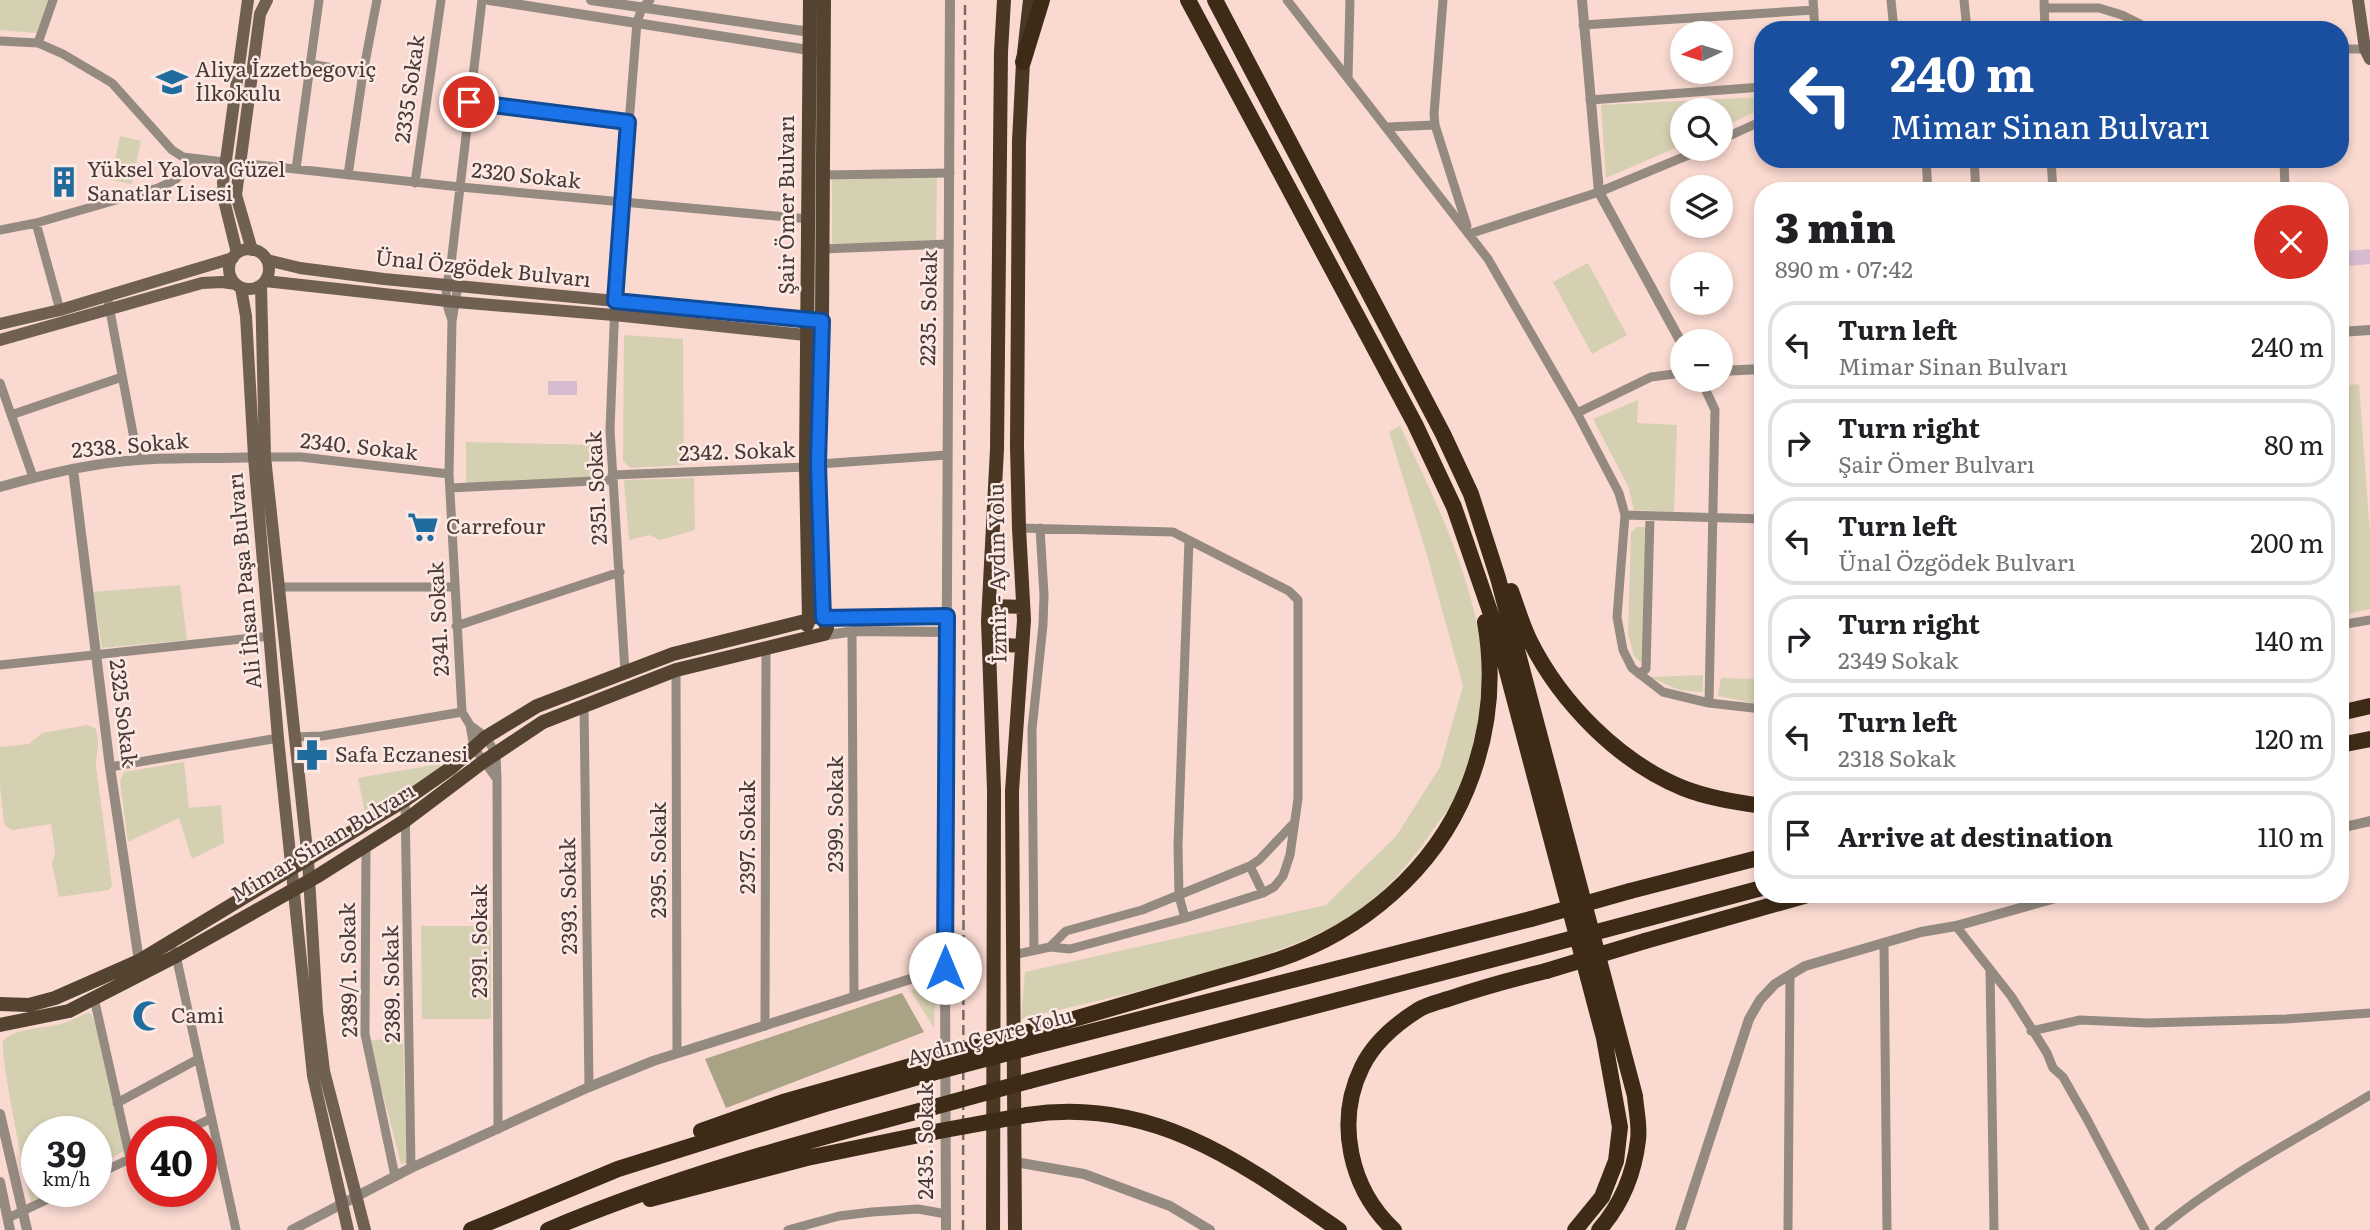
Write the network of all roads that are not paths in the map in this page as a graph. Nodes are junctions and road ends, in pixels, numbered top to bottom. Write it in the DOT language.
graph roads {
  1 [pos="53,0"];
  2 [pos="248,0"];
  3 [pos="267,0"];
  4 [pos="319,0"];
  5 [pos="377,0"];
  6 [pos="441,0"];
  7 [pos="482,0"];
  8 [pos="489,0"];
  9 [pos="591,0"];
  10 [pos="810,0"];
  11 [pos="824,0"];
  12 [pos="950,0"];
  13 [pos="1004,0"];
  14 [pos="1030,0"];
  15 [pos="1042,0"];
  16 [pos="1188,0"];
  17 [pos="1215,0"];
  18 [pos="1287,0"];
  19 [pos="1350,0"];
  20 [pos="1443,0"];
  21 [pos="1582,0"];
  22 [pos="1891,0"];
  23 [pos="1964,0"];
  24 [pos="2358,0"];
  25 [pos="646,4"];
  26 [pos="2044,4"];
  27 [pos="553,5"];
  28 [pos="1813,5"];
  29 [pos="1893,21"];
  30 [pos="1966,21"];
  31 [pos="2134,21"];
  32 [pos="637,22"];
  33 [pos="1583,25"];
  34 [pos="817,33"];
  35 [pos="0,41"];
  36 [pos="38,43"];
  37 [pos="816,51"];
  38 [pos="2349,51"];
  39 [pos="2368,54"];
  40 [pos="1023,62"];
  41 [pos="310,64"];
  42 [pos="363,72"];
  43 [pos="1348,77"];
  44 [pos="1754,88"];
  45 [pos="1590,100"];
  46 [pos="469,102"];
  47 [pos="628,122"];
  48 [pos="1435,125"];
  49 [pos="1754,125"];
  50 [pos="1387,127"];
  51 [pos="1733,135"];
  52 [pos="196,160"];
  53 [pos="1674,161"];
  54 [pos="224,162"];
  55 [pos="240,163"];
  56 [pos="296,169"];
  57 [pos="950,173"];
  58 [pos="348,175"];
  59 [pos="822,175"];
  60 [pos="415,183"];
  61 [pos="460,187"];
  62 [pos="1599,192"];
  63 [pos="622,203"];
  64 [pos="809,219"];
  65 [pos="36,223"];
  66 [pos="0,230"];
  67 [pos="1469,234"];
  68 [pos="949,244"];
  69 [pos="822,249"];
  70 [pos="252,250"];
  71 [pos="235,256"];
  72 [pos="267,260"];
  73 [pos="263,283"];
  74 [pos="452,285"];
  75 [pos="238,286"];
  76 [pos="107,295"];
  77 [pos="615,301"];
  78 [pos="450,302"];
  79 [pos="60,310"];
  80 [pos="112,311"];
  81 [pos="614,316"];
  82 [pos="815,320"];
  83 [pos="0,324"];
  84 [pos="1674,329"];
  85 [pos="2370,330"];
  86 [pos="2349,331"];
  87 [pos="814,336"];
  88 [pos="0,340"];
  89 [pos="1754,369"];
  90 [pos="1733,370"];
  91 [pos="1670,375"];
  92 [pos="122,377"];
  93 [pos="0,383"];
  94 [pos="1707,392"];
  95 [pos="1577,413"];
  96 [pos="11,415"];
  97 [pos="947,455"];
  98 [pos="259,457"];
  99 [pos="138,460"];
  100 [pos="812,466"];
  101 [pos="73,469"];
  102 [pos="449,474"];
  103 [pos="33,477"];
  104 [pos="612,477"];
  105 [pos="0,487"];
  106 [pos="450,488"];
  107 [pos="1471,494"];
  108 [pos="1625,515"];
  109 [pos="1650,516"];
  110 [pos="1714,517"];
  111 [pos="1754,519"];
  112 [pos="1018,528"];
  113 [pos="1040,528"];
  114 [pos="1189,540"];
  115 [pos="1475,565"];
  116 [pos="620,572"];
  117 [pos="279,587"];
  118 [pos="455,587"];
  119 [pos="989,606"];
  120 [pos="1023,607"];
  121 [pos="947,616"];
  122 [pos="816,619"];
  123 [pos="2370,620"];
  124 [pos="2349,624"];
  125 [pos="456,626"];
  126 [pos="852,631"];
  127 [pos="947,632"];
  128 [pos="277,635"];
  129 [pos="818,637"];
  130 [pos="989,644"];
  131 [pos="1022,646"];
  132 [pos="766,649"];
  133 [pos="673,654"];
  134 [pos="97,656"];
  135 [pos="0,666"];
  136 [pos="676,670"];
  137 [pos="625,672"];
  138 [pos="1639,674"];
  139 [pos="629,687"];
  140 [pos="1709,703"];
  141 [pos="584,705"];
  142 [pos="2370,706"];
  143 [pos="1754,708"];
  144 [pos="2349,711"];
  145 [pos="462,712"];
  146 [pos="470,725"];
  147 [pos="293,737"];
  148 [pos="486,737"];
  149 [pos="278,738"];
  150 [pos="2370,739"];
  151 [pos="2349,743"];
  152 [pos="474,748"];
  153 [pos="496,754"];
  154 [pos="483,762"];
  155 [pos="110,767"];
  156 [pos="498,779"];
  157 [pos="405,800"];
  158 [pos="1754,805"];
  159 [pos="406,820"];
  160 [pos="2370,821"];
  161 [pos="1294,823"];
  162 [pos="2349,826"];
  163 [pos="366,845"];
  164 [pos="1754,859"];
  165 [pos="308,860"];
  166 [pos="1250,866"];
  167 [pos="291,870"];
  168 [pos="310,880"];
  169 [pos="293,890"];
  170 [pos="1754,890"];
  171 [pos="1263,893"];
  172 [pos="1179,896"];
  173 [pos="1780,903"];
  174 [pos="2038,903"];
  175 [pos="1185,918"];
  176 [pos="1956,926"];
  177 [pos="173,939"];
  178 [pos="1884,943"];
  179 [pos="1050,947"];
  180 [pos="1034,950"];
  181 [pos="1013,955"];
  182 [pos="176,956"];
  183 [pos="139,961"];
  184 [pos="945,968"];
  185 [pos="1990,968"];
  186 [pos="1790,975"];
  187 [pos="854,997"];
  188 [pos="94,998"];
  189 [pos="0,1004"];
  190 [pos="2370,1013"];
  191 [pos="0,1025"];
  192 [pos="765,1026"];
  193 [pos="2031,1031"];
  194 [pos="1028,1040"];
  195 [pos="677,1051"];
  196 [pos="198,1059"];
  197 [pos="589,1087"];
  198 [pos="2370,1095"];
  199 [pos="117,1103"];
  200 [pos="0,1114"];
  201 [pos="210,1116"];
  202 [pos="498,1129"];
  203 [pos="126,1141"];
  204 [pos="217,1146"];
  205 [pos="1015,1162"];
  206 [pos="411,1168"];
  207 [pos="395,1175"];
  208 [pos="0,1182"];
  209 [pos="356,1195"];
  210 [pos="341,1203"];
  211 [pos="33,1207"];
  212 [pos="23,1212"];
  213 [pos="587,1214"];
  214 [pos="946,1214"];
  215 [pos="8,1218"];
  216 [pos="10,1230"];
  217 [pos="27,1230"];
  218 [pos="236,1230"];
  219 [pos="292,1230"];
  220 [pos="348,1230"];
  221 [pos="365,1230"];
  222 [pos="471,1230"];
  223 [pos="548,1230"];
  224 [pos="788,1230"];
  225 [pos="946,1230"];
  226 [pos="993,1230"];
  227 [pos="1015,1230"];
  228 [pos="1210,1230"];
  229 [pos="1339,1230"];
  230 [pos="1394,1230"];
  231 [pos="1576,1230"];
  232 [pos="1599,1230"];
  233 [pos="1680,1230"];
  234 [pos="1788,1230"];
  235 [pos="1887,1230"];
  236 [pos="1994,1230"];
  237 [pos="2145,1230"];
  238 [pos="2159,1230"];
  1 -- 36 [label="street"];
  2 -- 54 [label="main road"];
  3 -- 55 [label="main road"];
  4 -- 41 [label="street"];
  5 -- 42 [label="street"];
  6 -- 60 [label="street, 2335 Sokak"];
  7 -- 46 [label="street"];
  8 -- 27 [label="street"];
  9 -- 25 [label="street"];
  10 -- 34 [label="main road, Şair Ömer Bulvarı"];
  11 -- 34 [label="main road, Şair Ömer Bulvarı"];
  12 -- 57 [label="street, 2235. Sokak"];
  13 -- 119 [label="highway, İzmir - Aydın Yolu"];
  14 -- 40 [label="highway, İzmir - Aydın Yolu"];
  15 -- 40 [label="highway"];
  16 -- 115 [label="highway"];
  17 -- 107 [label="highway"];
  18 -- 43 [label="street"];
  19 -- 43 [label="street"];
  20 -- 48 [label="street"];
  21 -- 33 [label="street"];
  22 -- 29 [label="street"];
  23 -- 30 [label="street"];
  24 -- 39 [label="main road"];
  25 -- 32 [label="street, 2351. Sokak"];
  25 -- 34 [label="street"];
  26 -- 31 [label="street"];
  27 -- 32 [label="street"];
  28 -- 33 [label="street"];
  32 -- 37 [label="street"];
  32 -- 47 [label="street, 2351. Sokak"];
  33 -- 45 [label="street"];
  34 -- 37 [label="main road, Şair Ömer Bulvarı"];
  35 -- 36 [label="street"];
  36 -- 52 [label="street"];
  37 -- 59 [label="main road, Şair Ömer Bulvarı"];
  37 -- 64 [label="main road, Şair Ömer Bulvarı"];
  38 -- 39 [label="street"];
  40 -- 112 [label="highway, İzmir - Aydın Yolu"];
  41 -- 42 [label="street"];
  41 -- 56 [label="street"];
  42 -- 58 [label="street"];
  43 -- 50 [label="street"];
  44 -- 45 [label="street"];
  45 -- 62 [label="street"];
  46 -- 47 [label="street"];
  46 -- 61 [label="street"];
  47 -- 63 [label="street, 2351. Sokak"];
  48 -- 50 [label="street"];
  48 -- 67 [label="street"];
  49 -- 51 [label="street"];
  50 -- 67 [label="street"];
  52 -- 54 [label="street"];
  52 -- 65 [label="street"];
  53 -- 62 [label="street"];
  54 -- 71 [label="main road"];
  55 -- 56 [label="street, 2320 Sokak"];
  55 -- 70 [label="main road"];
  56 -- 58 [label="street, 2320 Sokak"];
  57 -- 59 [label="street"];
  57 -- 68 [label="street, 2235. Sokak"];
  58 -- 60 [label="street, 2320 Sokak"];
  59 -- 69 [label="main road, Şair Ömer Bulvarı"];
  60 -- 61 [label="street, 2320 Sokak"];
  61 -- 63 [label="street, 2320 Sokak"];
  61 -- 74 [label="street"];
  62 -- 67 [label="street"];
  62 -- 84 [label="street"];
  63 -- 64 [label="street, 2320 Sokak"];
  63 -- 77 [label="street, 2351. Sokak"];
  64 -- 82 [label="main road, Şair Ömer Bulvarı"];
  65 -- 66 [label="street"];
  65 -- 79 [label="street"];
  67 -- 95 [label="street"];
  68 -- 69 [label="street"];
  68 -- 97 [label="street, 2235. Sokak"];
  69 -- 82 [label="main road, Şair Ömer Bulvarı"];
  70 -- 71 [label="main road"];
  70 -- 72 [label="main road"];
  71 -- 75 [label="main road"];
  71 -- 76 [label="main road"];
  72 -- 73 [label="main road"];
  72 -- 74 [label="main road, Ünal Özgödek Bulvarı"];
  73 -- 75 [label="main road"];
  73 -- 78 [label="main road, Ünal Özgödek Bulvarı"];
  73 -- 98 [label="main road, Ali İhsan Paşa Bulvarı"];
  74 -- 77 [label="main road, Ünal Özgödek Bulvarı"];
  74 -- 78 [label="street"];
  75 -- 80 [label="main road"];
  75 -- 98 [label="main road, Ali İhsan Paşa Bulvarı"];
  76 -- 79 [label="main road"];
  76 -- 80 [label="street"];
  77 -- 81 [label="street, 2351. Sokak"];
  77 -- 82 [label="main road, Ünal Özgödek Bulvarı"];
  78 -- 81 [label="main road, Ünal Özgödek Bulvarı"];
  78 -- 102 [label="street, 2341. Sokak"];
  79 -- 83 [label="main road"];
  80 -- 88 [label="main road"];
  80 -- 92 [label="street"];
  81 -- 87 [label="main road, Ünal Özgödek Bulvarı"];
  81 -- 104 [label="street, 2351. Sokak"];
  82 -- 87 [label="main road, Şair Ömer Bulvarı"];
  85 -- 86 [label="street"];
  87 -- 100 [label="main road, Şair Ömer Bulvarı"];
  89 -- 90 [label="street"];
  91 -- 95 [label="street"];
  92 -- 96 [label="street"];
  92 -- 99 [label="street"];
  93 -- 96 [label="street"];
  94 -- 110 [label="street"];
  95 -- 108 [label="street"];
  96 -- 103 [label="street"];
  97 -- 100 [label="street, 2342. Sokak"];
  97 -- 121 [label="street, 2235. Sokak"];
  98 -- 99 [label="street, 2338. Sokak"];
  98 -- 102 [label="street, 2340. Sokak"];
  98 -- 117 [label="main road, Ali İhsan Paşa Bulvarı"];
  98 -- 128 [label="main road, Ali İhsan Paşa Bulvarı"];
  99 -- 101 [label="street, 2338. Sokak"];
  100 -- 104 [label="street, 2342. Sokak"];
  100 -- 122 [label="main road, Şair Ömer Bulvarı"];
  101 -- 103 [label="street, 2338. Sokak"];
  101 -- 134 [label="street, 2325 Sokak"];
  102 -- 106 [label="street, 2341. Sokak"];
  103 -- 105 [label="street, 2338. Sokak"];
  104 -- 106 [label="street"];
  104 -- 116 [label="street, 2351. Sokak"];
  106 -- 118 [label="street, 2341. Sokak"];
  107 -- 158 [label="highway"];
  107 -- 232 [label="highway"];
  108 -- 109 [label="street"];
  108 -- 138 [label="street"];
  109 -- 110 [label="street"];
  109 -- 138 [label="street"];
  110 -- 111 [label="street"];
  110 -- 140 [label="street"];
  112 -- 113 [label="street"];
  112 -- 120 [label="highway, İzmir - Aydın Yolu"];
  113 -- 114 [label="street"];
  113 -- 180 [label="street"];
  114 -- 161 [label="street"];
  114 -- 172 [label="street"];
  115 -- 194 [label="highway"];
  115 -- 231 [label="highway"];
  116 -- 125 [label="street"];
  116 -- 137 [label="street, 2351. Sokak"];
  117 -- 118 [label="street"];
  117 -- 128 [label="main road, Ali İhsan Paşa Bulvarı"];
  118 -- 125 [label="street, 2341. Sokak"];
  119 -- 120 [label="highway"];
  119 -- 130 [label="highway, İzmir - Aydın Yolu"];
  120 -- 131 [label="highway, İzmir - Aydın Yolu"];
  121 -- 122 [label="street, Mimar Sinan Bulvarı"];
  121 -- 127 [label="street, 2235. Sokak"];
  122 -- 129 [label="main road, Şair Ömer Bulvarı"];
  122 -- 133 [label="main road, Mimar Sinan Bulvarı"];
  123 -- 124 [label="street"];
  125 -- 145 [label="street, 2341. Sokak"];
  126 -- 127 [label="street, Mimar Sinan Bulvarı"];
  126 -- 129 [label="street, Mimar Sinan Bulvarı"];
  126 -- 187 [label="street, 2399. Sokak"];
  127 -- 184 [label="street, 2435. Sokak"];
  128 -- 134 [label="street"];
  128 -- 147 [label="main road, Ali İhsan Paşa Bulvarı"];
  128 -- 149 [label="main road, Ali İhsan Paşa Bulvarı"];
  129 -- 132 [label="main road, Mimar Sinan Bulvarı"];
  130 -- 131 [label="highway"];
  130 -- 226 [label="highway, İzmir - Aydın Yolu"];
  131 -- 181 [label="highway, İzmir - Aydın Yolu"];
  132 -- 136 [label="main road, Mimar Sinan Bulvarı"];
  132 -- 192 [label="street, 2397. Sokak"];
  133 -- 136 [label="main road"];
  133 -- 137 [label="main road, Mimar Sinan Bulvarı"];
  134 -- 135 [label="street"];
  134 -- 155 [label="street, 2325 Sokak"];
  136 -- 139 [label="main road, Mimar Sinan Bulvarı"];
  136 -- 195 [label="street, 2395. Sokak"];
  137 -- 139 [label="main road"];
  137 -- 148 [label="main road, Mimar Sinan Bulvarı"];
  138 -- 140 [label="street"];
  139 -- 141 [label="main road, Mimar Sinan Bulvarı"];
  140 -- 143 [label="street"];
  141 -- 153 [label="main road, Mimar Sinan Bulvarı"];
  141 -- 197 [label="street, 2393. Sokak"];
  142 -- 144 [label="highway"];
  145 -- 146 [label="street, 2341. Sokak"];
  145 -- 147 [label="street"];
  146 -- 148 [label="street, 2341. Sokak"];
  146 -- 152 [label="street"];
  147 -- 149 [label="street"];
  147 -- 165 [label="main road, Ali İhsan Paşa Bulvarı"];
  148 -- 152 [label="main road, Mimar Sinan Bulvarı"];
  148 -- 153 [label="street"];
  149 -- 155 [label="street"];
  149 -- 167 [label="main road, Ali İhsan Paşa Bulvarı"];
  150 -- 151 [label="highway"];
  152 -- 154 [label="street"];
  152 -- 157 [label="main road, Mimar Sinan Bulvarı"];
  153 -- 154 [label="main road, Mimar Sinan Bulvarı"];
  153 -- 156 [label="street, 2391. Sokak"];
  154 -- 156 [label="street"];
  154 -- 159 [label="main road, Mimar Sinan Bulvarı"];
  155 -- 183 [label="street, 2325 Sokak"];
  156 -- 202 [label="street, 2391. Sokak"];
  157 -- 159 [label="street, 2389. Sokak"];
  157 -- 165 [label="main road, Mimar Sinan Bulvarı"];
  159 -- 163 [label="main road, Mimar Sinan Bulvarı"];
  159 -- 206 [label="street, 2389. Sokak"];
  160 -- 162 [label="street"];
  161 -- 166 [label="street"];
  161 -- 171 [label="street"];
  163 -- 168 [label="main road, Mimar Sinan Bulvarı"];
  163 -- 207 [label="street, 2389/1. Sokak"];
  164 -- 194 [label="highway, Aydın Çevre Yolu, bridge"];
  165 -- 167 [label="main road, Mimar Sinan Bulvarı"];
  165 -- 168 [label="main road, Ali İhsan Paşa Bulvarı"];
  166 -- 171 [label="street"];
  166 -- 172 [label="street"];
  167 -- 169 [label="main road, Ali İhsan Paşa Bulvarı"];
  167 -- 177 [label="main road, Mimar Sinan Bulvarı"];
  168 -- 169 [label="main road, Mimar Sinan Bulvarı"];
  168 -- 209 [label="main road"];
  169 -- 182 [label="main road, Mimar Sinan Bulvarı"];
  169 -- 210 [label="main road"];
  170 -- 213 [label="highway, bridge"];
  171 -- 175 [label="street"];
  172 -- 175 [label="street"];
  172 -- 179 [label="street"];
  173 -- 230 [label="highway, bridge"];
  174 -- 176 [label="street"];
  175 -- 179 [label="street"];
  176 -- 178 [label="street"];
  176 -- 185 [label="street"];
  177 -- 182 [label="street"];
  177 -- 183 [label="main road, Mimar Sinan Bulvarı"];
  178 -- 186 [label="street"];
  178 -- 235 [label="street"];
  179 -- 180 [label="street"];
  180 -- 181 [label="street"];
  181 -- 205 [label="highway, İzmir - Aydın Yolu"];
  182 -- 188 [label="main road, Mimar Sinan Bulvarı"];
  182 -- 196 [label="street"];
  183 -- 189 [label="main road, Mimar Sinan Bulvarı"];
  184 -- 187 [label="street"];
  184 -- 214 [label="street, 2435. Sokak"];
  185 -- 193 [label="street"];
  185 -- 236 [label="street"];
  186 -- 233 [label="street"];
  186 -- 234 [label="street"];
  187 -- 192 [label="street"];
  188 -- 191 [label="main road, Mimar Sinan Bulvarı"];
  188 -- 199 [label="street"];
  190 -- 193 [label="street"];
  192 -- 195 [label="street"];
  193 -- 237 [label="street"];
  194 -- 222 [label="highway, Aydın Çevre Yolu, bridge"];
  195 -- 197 [label="street"];
  196 -- 199 [label="street"];
  196 -- 201 [label="street"];
  197 -- 202 [label="street"];
  198 -- 238 [label="street"];
  199 -- 203 [label="street"];
  200 -- 212 [label="street"];
  202 -- 206 [label="street"];
  204 -- 218 [label="street"];
  205 -- 227 [label="highway, İzmir - Aydın Yolu"];
  205 -- 228 [label="street"];
  206 -- 207 [label="street"];
  207 -- 209 [label="street"];
  208 -- 215 [label="street"];
  209 -- 210 [label="street"];
  209 -- 221 [label="main road"];
  210 -- 219 [label="street"];
  210 -- 220 [label="main road"];
  211 -- 212 [label="street"];
  212 -- 215 [label="street"];
  212 -- 217 [label="street"];
  213 -- 223 [label="highway"];
  213 -- 229 [label="highway, bridge"];
  214 -- 224 [label="street"];
  214 -- 225 [label="street, 2435. Sokak"];
  215 -- 216 [label="street"];
}
